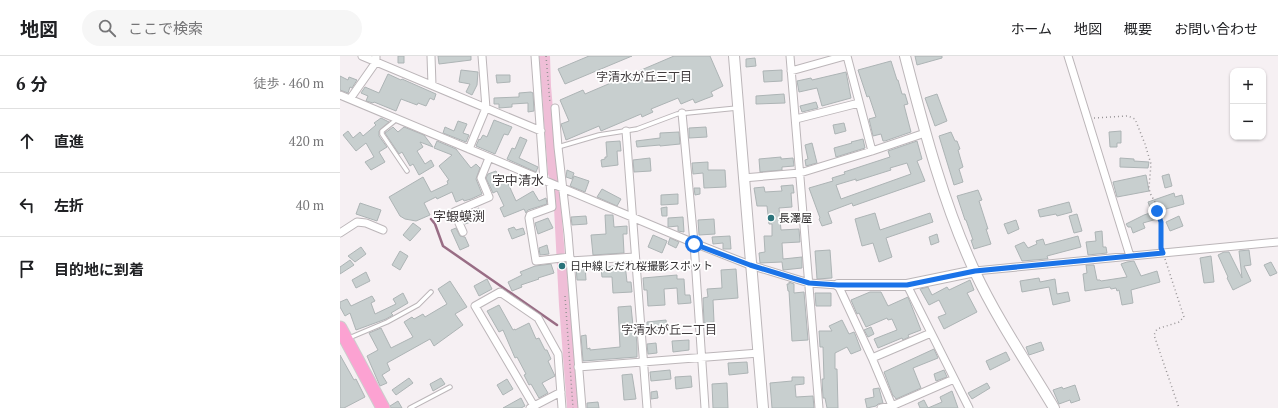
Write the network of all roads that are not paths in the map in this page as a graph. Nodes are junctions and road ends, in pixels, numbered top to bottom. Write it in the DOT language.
graph roads {
  1 [pos="362,56"];
  2 [pos="431,56"];
  3 [pos="482,56"];
  4 [pos="535,56"];
  5 [pos="734,56"];
  6 [pos="790,56"];
  7 [pos="846,56"];
  8 [pos="905,56"];
  9 [pos="1068,56"];
  10 [pos="376,59"];
  11 [pos="791,70"];
  12 [pos="432,85"];
  13 [pos="340,95"];
  14 [pos="350,99"];
  15 [pos="859,103"];
  16 [pos="486,108"];
  17 [pos="555,108"];
  18 [pos="738,108"];
  19 [pos="682,113"];
  20 [pos="398,118"];
  21 [pos="796,119"];
  22 [pos="541,131"];
  23 [pos="626,132"];
  24 [pos="926,133"];
  25 [pos="558,147"];
  26 [pos="469,149"];
  27 [pos="872,151"];
  28 [pos="490,158"];
  29 [pos="407,171"];
  30 [pos="800,173"];
  31 [pos="743,178"];
  32 [pos="547,182"];
  33 [pos="562,188"];
  34 [pos="631,217"];
  35 [pos="383,230"];
  36 [pos="463,232"];
  37 [pos="340,233"];
  38 [pos="1278,242"];
  39 [pos="694,244"];
  40 [pos="1130,256"];
  41 [pos="634,257"];
  42 [pos="570,259"];
  43 [pos="750,265"];
  44 [pos="975,271"];
  45 [pos="809,283"];
  46 [pos="838,285"];
  47 [pos="907,285"];
  48 [pos="431,292"];
  49 [pos="931,333"];
  50 [pos="343,334"];
  51 [pos="759,353"];
  52 [pos="701,357"];
  53 [pos="872,358"];
  54 [pos="643,362"];
  55 [pos="578,367"];
  56 [pos="954,378"];
  57 [pos="450,387"];
  58 [pos="561,392"];
  59 [pos="532,407"];
  60 [pos="892,407"];
  61 [pos="383,408"];
  62 [pos="410,408"];
  63 [pos="562,408"];
  64 [pos="582,408"];
  65 [pos="647,408"];
  66 [pos="705,408"];
  67 [pos="763,408"];
  68 [pos="819,408"];
  69 [pos="881,408"];
  70 [pos="968,408"];
  71 [pos="1054,408"];
  1 -- 10 [label="street"];
  2 -- 12 [label="street"];
  3 -- 16 [label="street"];
  4 -- 22 [label="street"];
  5 -- 18 [label="street"];
  6 -- 11 [label="street"];
  7 -- 11 [label="street"];
  7 -- 15 [label="street"];
  8 -- 24 [label="street"];
  9 -- 40 [label="street"];
  10 -- 12 [label="street"];
  10 -- 14 [label="street"];
  11 -- 21 [label="street"];
  12 -- 16 [label="street"];
  13 -- 14 [label="street"];
  14 -- 20 [label="street"];
  15 -- 21 [label="street"];
  15 -- 27 [label="street"];
  16 -- 22 [label="street"];
  16 -- 26 [label="street"];
  17 -- 25 [label="street"];
  18 -- 19 [label="lane"];
  18 -- 31 [label="street"];
  19 -- 23 [label="lane"];
  19 -- 39 [label="street"];
  20 -- 26 [label="street"];
  20 -- 29 [label="lane"];
  21 -- 30 [label="street"];
  22 -- 32 [label="street"];
  23 -- 25 [label="lane"];
  23 -- 34 [label="street"];
  24 -- 27 [label="street"];
  24 -- 44 [label="street"];
  25 -- 33 [label="street"];
  26 -- 28 [label="street"];
  27 -- 30 [label="street"];
  28 -- 32 [label="street"];
  28 -- 36 [label="street"];
  30 -- 31 [label="street"];
  30 -- 45 [label="street"];
  31 -- 43 [label="street"];
  32 -- 33 [label="street"];
  32 -- 42 [label="street"];
  33 -- 34 [label="street"];
  33 -- 42 [label="street"];
  34 -- 39 [label="street"];
  34 -- 41 [label="street"];
  35 -- 37 [label="street"];
  38 -- 40 [label="street"];
  39 -- 43 [label="street"];
  39 -- 52 [label="street"];
  40 -- 44 [label="street"];
  41 -- 42 [label="street"];
  41 -- 54 [label="street"];
  42 -- 55 [label="street"];
  43 -- 45 [label="street"];
  43 -- 51 [label="street"];
  44 -- 47 [label="street"];
  44 -- 71 [label="street"];
  45 -- 46 [label="street"];
  45 -- 68 [label="street"];
  46 -- 47 [label="street"];
  46 -- 53 [label="street"];
  47 -- 49 [label="street"];
  48 -- 50 [label="lane"];
  49 -- 53 [label="street"];
  49 -- 56 [label="street"];
  50 -- 61 [label="highway"];
  51 -- 52 [label="street"];
  51 -- 67 [label="street"];
  52 -- 54 [label="street"];
  52 -- 66 [label="street"];
  53 -- 60 [label="street"];
  54 -- 55 [label="street"];
  54 -- 65 [label="street"];
  55 -- 64 [label="street"];
  56 -- 60 [label="street"];
  56 -- 70 [label="street"];
  57 -- 62 [label="lane"];
  58 -- 59 [label="street"];
  58 -- 59 [label="street"];
  58 -- 63 [label="street"];
  60 -- 69 [label="street"];
}
